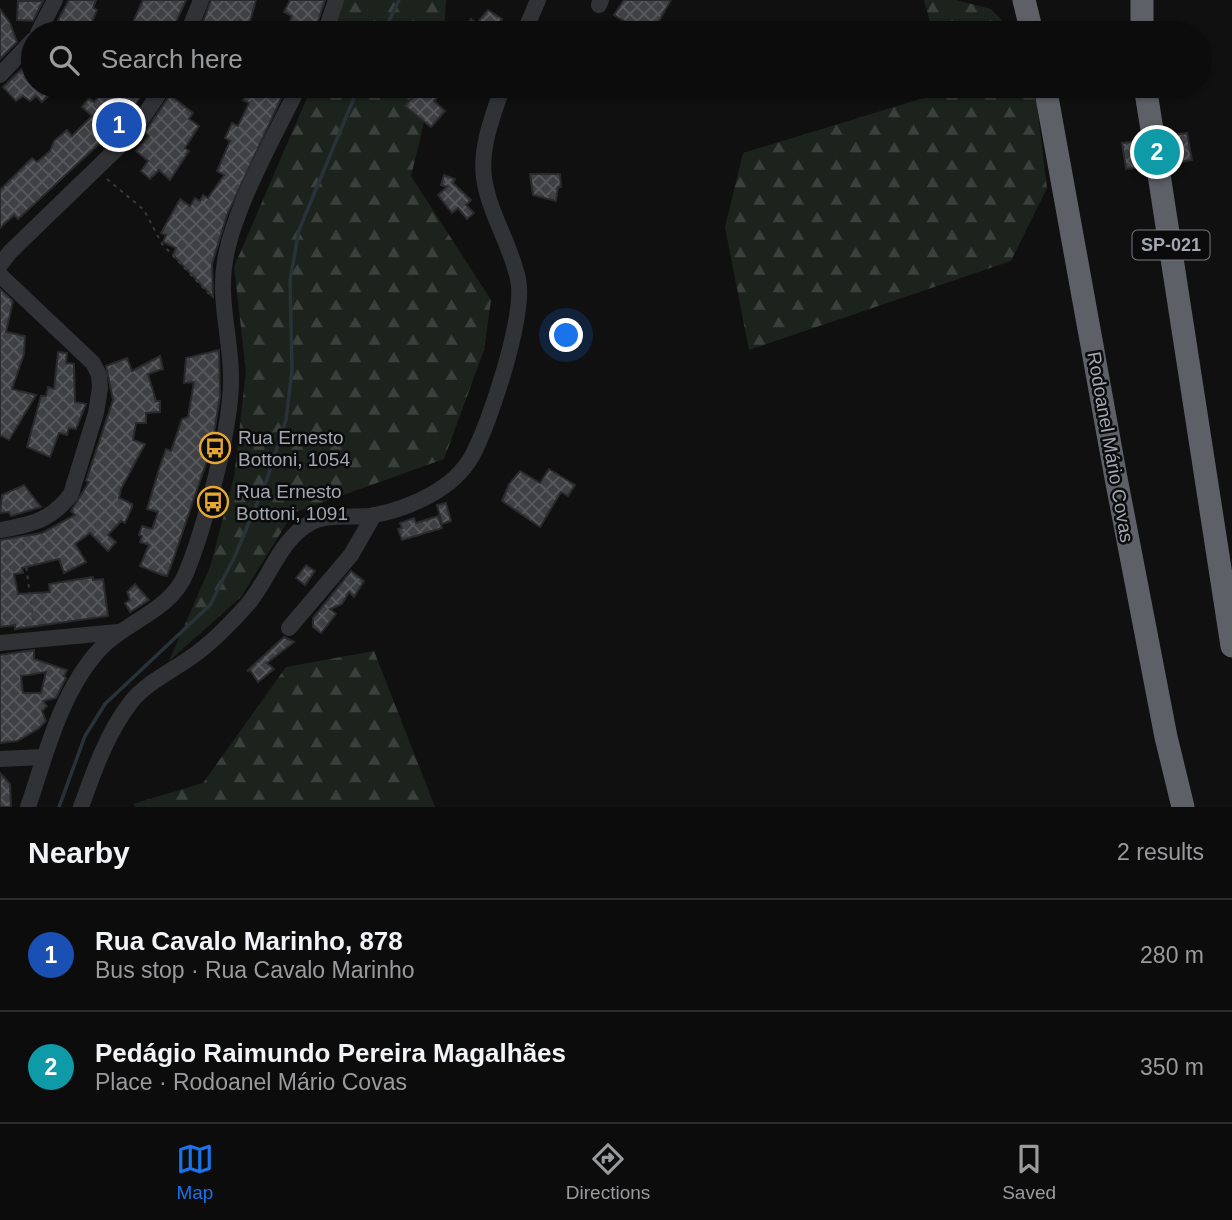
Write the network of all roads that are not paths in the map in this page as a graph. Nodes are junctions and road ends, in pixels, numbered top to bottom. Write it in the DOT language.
graph roads {
  1 [pos="55,0"];
  2 [pos="201,0"];
  3 [pos="337,0"];
  4 [pos="538,0"];
  5 [pos="1024,0"];
  6 [pos="1142,0"];
  7 [pos="44,21"];
  8 [pos="193,21"];
  9 [pos="329,21"];
  10 [pos="529,21"];
  11 [pos="1029,21"];
  12 [pos="1142,21"];
  13 [pos="21,53"];
  14 [pos="0,75"];
  15 [pos="156,98"];
  16 [pos="293,98"];
  17 [pos="499,98"];
  18 [pos="1047,98"];
  19 [pos="1148,98"];
  20 [pos="1153,136"];
  21 [pos="1158,168"];
  22 [pos="0,265"];
  23 [pos="0,275"];
  24 [pos="374,515"];
  25 [pos="0,530"];
  26 [pos="289,628"];
  27 [pos="118,632"];
  28 [pos="0,643"];
  29 [pos="1232,646"];
  30 [pos="43,757"];
  31 [pos="0,759"];
  32 [pos="28,807"];
  33 [pos="81,807"];
  34 [pos="1183,807"];
  1 -- 7 [label="street"];
  2 -- 8 [label="street"];
  3 -- 9 [label="street"];
  4 -- 10 [label="street"];
  5 -- 11 [label="highway"];
  6 -- 12 [label="highway"];
  13 -- 14 [label="street"];
  15 -- 22 [label="street"];
  16 -- 27 [label="street"];
  17 -- 24 [label="street"];
  18 -- 34 [label="highway, Rodoanel Mário Covas"];
  19 -- 20 [label="highway"];
  21 -- 29 [label="highway, SP-021"];
  23 -- 25 [label="street"];
  24 -- 26 [label="street"];
  24 -- 33 [label="street"];
  27 -- 28 [label="street"];
  27 -- 30 [label="street"];
  30 -- 31 [label="street"];
  30 -- 32 [label="street"];
}
